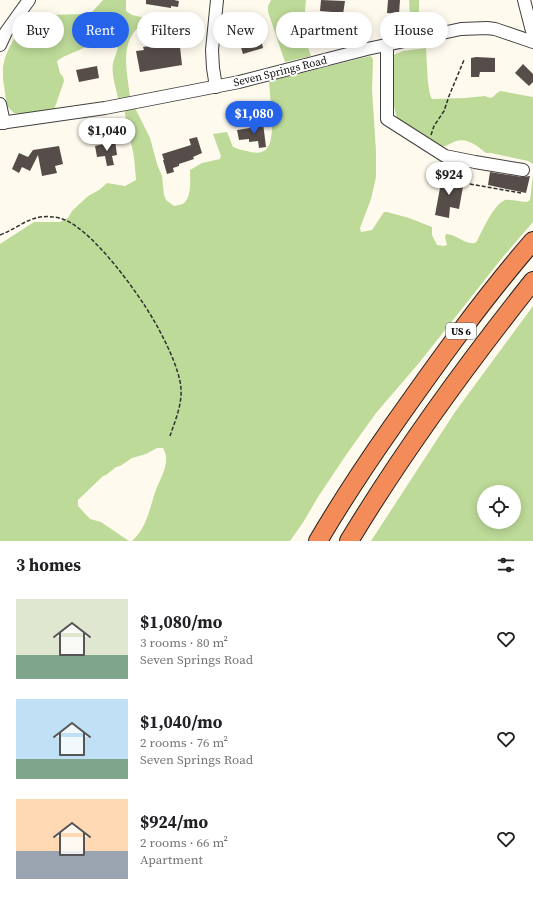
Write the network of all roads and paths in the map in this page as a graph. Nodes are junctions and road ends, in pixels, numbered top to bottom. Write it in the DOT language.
graph roads {
  1 [pos="29,0"];
  2 [pos="217,0"];
  3 [pos="524,0"];
  4 [pos="448,33"];
  5 [pos="533,35"];
  6 [pos="533,42"];
  7 [pos="0,44"];
  8 [pos="380,47"];
  9 [pos="387,48"];
  10 [pos="464,60"];
  11 [pos="216,87"];
  12 [pos="0,104"];
  13 [pos="2,123"];
  14 [pos="429,146"];
  15 [pos="523,170"];
  16 [pos="464,183"];
  17 [pos="521,193"];
  18 [pos="0,235"];
  19 [pos="533,241"];
  20 [pos="533,281"];
  21 [pos="170,436"];
  22 [pos="407,450"];
  23 [pos="342,502"];
  24 [pos="310,541"];
  25 [pos="318,541"];
  26 [pos="349,541"];
  27 [pos="356,541"];
  1 -- 7 [label="street"];
  2 -- 11 [label="street"];
  3 -- 5 [label="street"];
  4 -- 6 [label="street, Seven Springs Road"];
  8 -- 11 [label="street, Seven Springs Road"];
  9 -- 14 [label="street"];
  10 -- 14 [label="path"];
  11 -- 13 [label="street, Seven Springs Road"];
  12 -- 13 [label="street"];
  14 -- 15 [label="street"];
  16 -- 17 [label="path"];
  18 -- 21 [label="path"];
  19 -- 23 [label="highway, US 6"];
  20 -- 22 [label="highway, US 6"];
  22 -- 26 [label="highway, US 6"];
  22 -- 27 [label="highway"];
  23 -- 24 [label="highway"];
  23 -- 25 [label="highway, US 6"];
}
